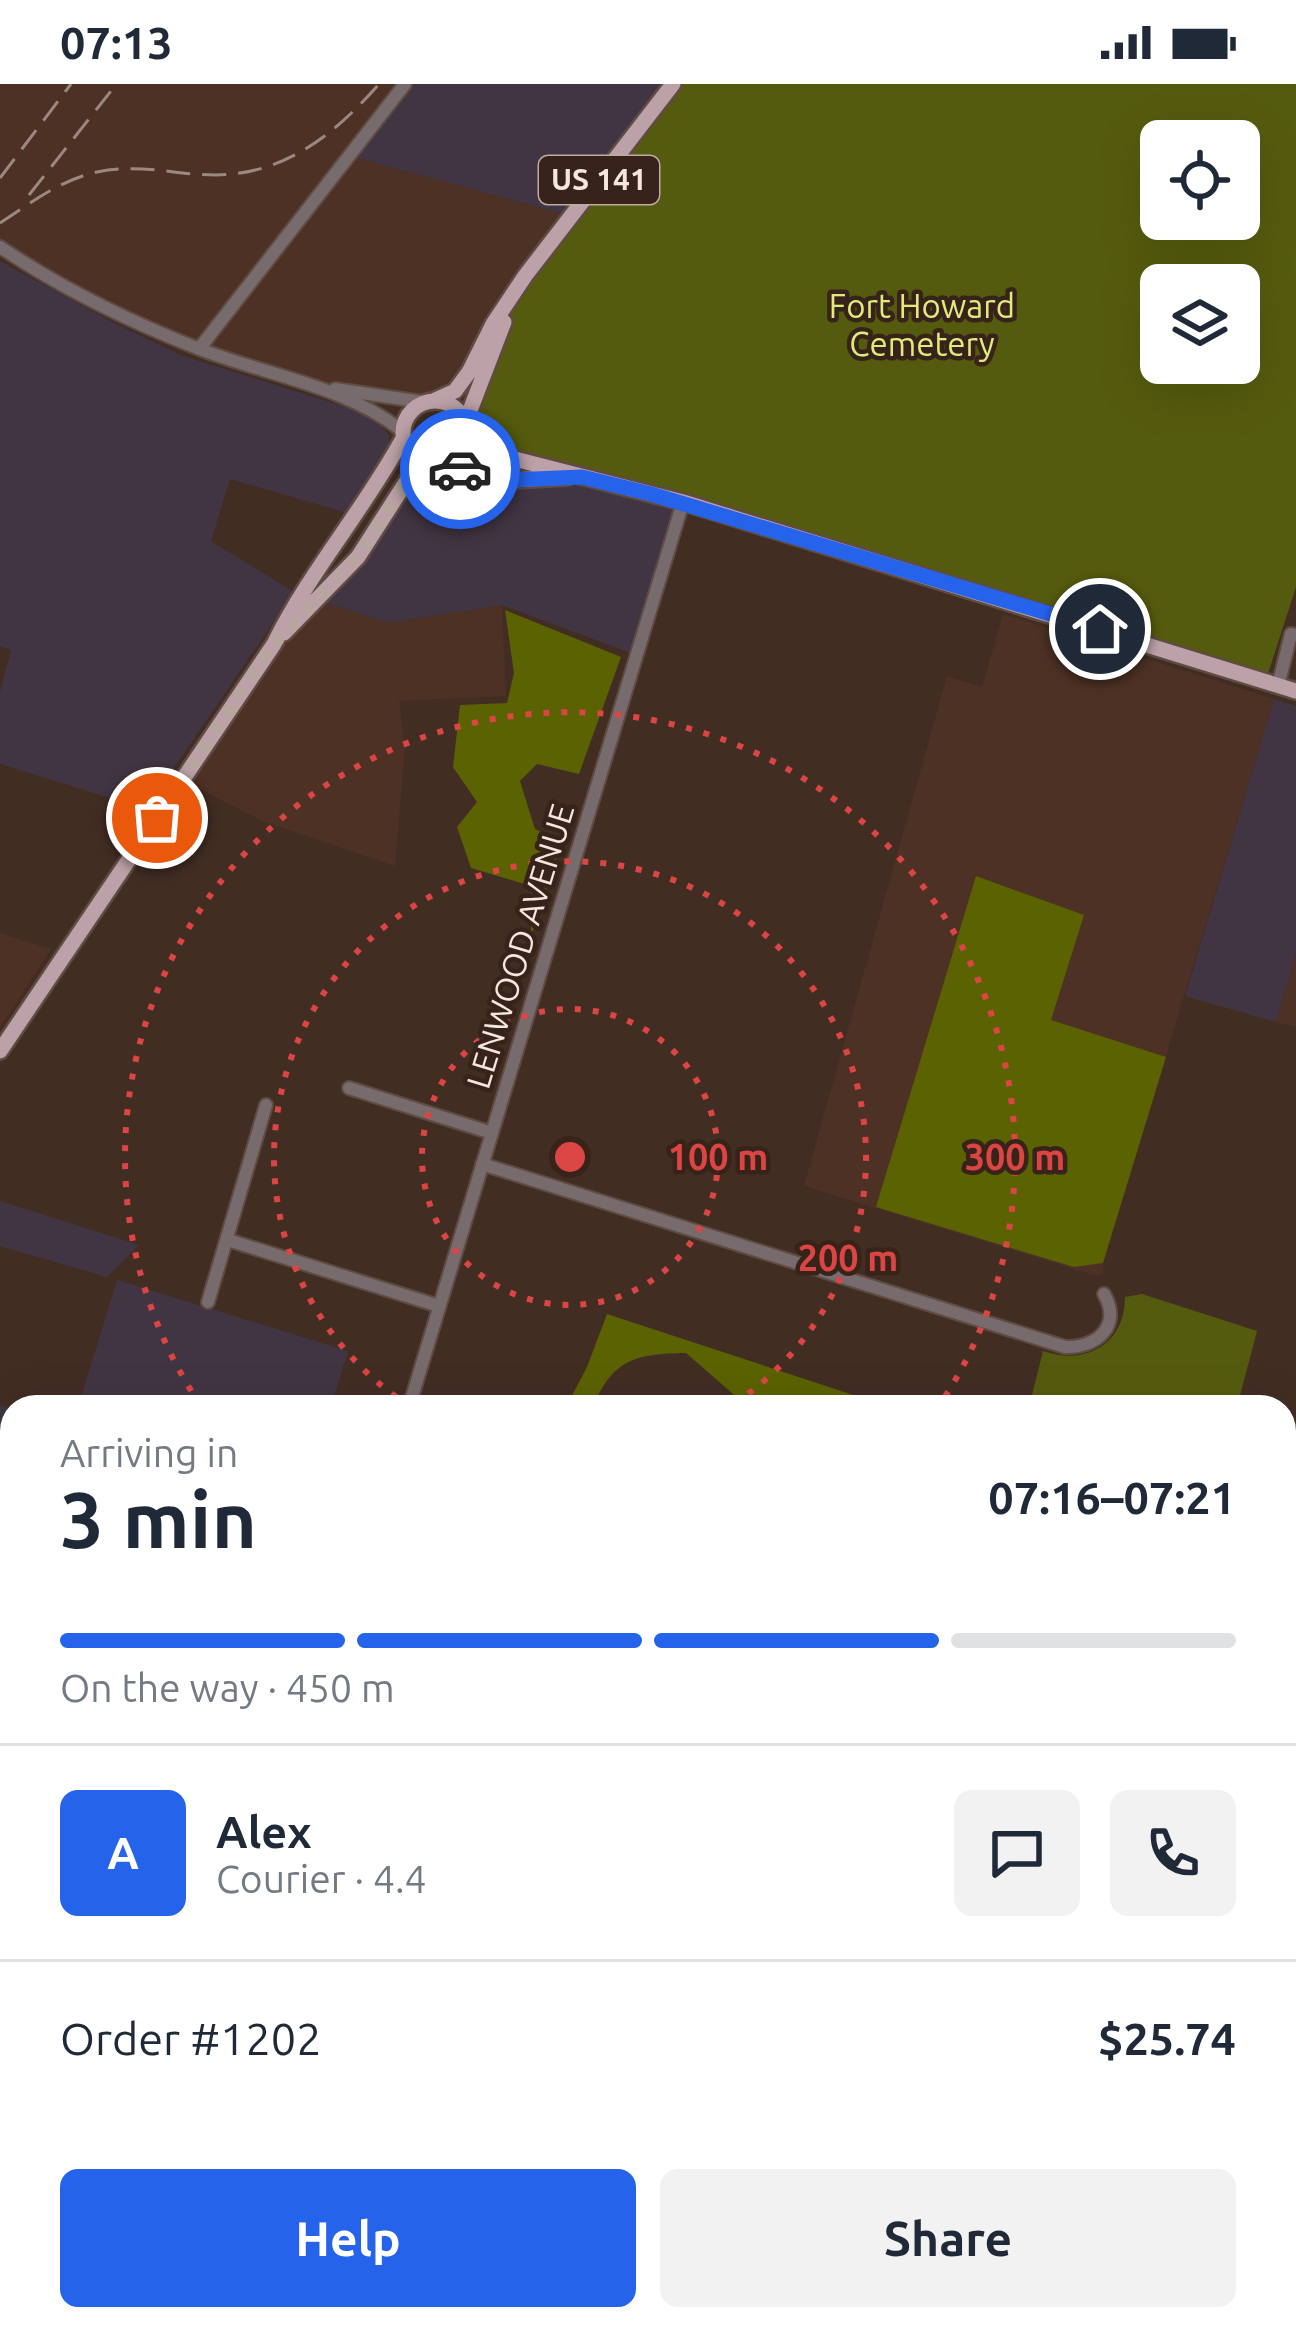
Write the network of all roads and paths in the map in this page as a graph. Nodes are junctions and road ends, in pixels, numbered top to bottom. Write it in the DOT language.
graph roads {
  1 [pos="405,84"];
  2 [pos="673,84"];
  3 [pos="0,247"];
  4 [pos="525,276"];
  5 [pos="199,349"];
  6 [pos="309,385"];
  7 [pos="429,401"];
  8 [pos="467,426"];
  9 [pos="402,435"];
  10 [pos="436,465"];
  11 [pos="582,477"];
  12 [pos="683,502"];
  13 [pos="1296,635"];
  14 [pos="274,644"];
  15 [pos="1278,686"];
  16 [pos="1296,691"];
  17 [pos="0,1051"];
  18 [pos="349,1088"];
  19 [pos="266,1105"];
  20 [pos="492,1133"];
  21 [pos="482,1165"];
  22 [pos="228,1240"];
  23 [pos="1104,1294"];
  24 [pos="208,1302"];
  25 [pos="440,1306"];
  26 [pos="414,1395"];
  1 -- 5 [label="street"];
  2 -- 4 [label="main road, US 141"];
  3 -- 5 [label="street"];
  4 -- 7 [label="main road, US 141"];
  4 -- 8 [label="main road, US 141"];
  5 -- 6 [label="street"];
  6 -- 7 [label="street"];
  6 -- 9 [label="street"];
  7 -- 8 [label="main road"];
  7 -- 9 [label="main road"];
  8 -- 10 [label="main road"];
  8 -- 11 [label="main road"];
  9 -- 10 [label="main road"];
  9 -- 14 [label="main road"];
  10 -- 11 [label="main road"];
  10 -- 14 [label="main road"];
  11 -- 12 [label="main road"];
  12 -- 15 [label="main road"];
  12 -- 20 [label="street, LENWOOD AVENUE"];
  13 -- 15 [label="street"];
  14 -- 17 [label="main road"];
  15 -- 16 [label="main road"];
  18 -- 20 [label="street"];
  19 -- 22 [label="street"];
  20 -- 21 [label="street, LENWOOD AVENUE"];
  21 -- 23 [label="street"];
  21 -- 25 [label="street, LENWOOD AVENUE"];
  22 -- 24 [label="street"];
  22 -- 25 [label="street"];
  25 -- 26 [label="street, LENWOOD AVENUE"];
}
